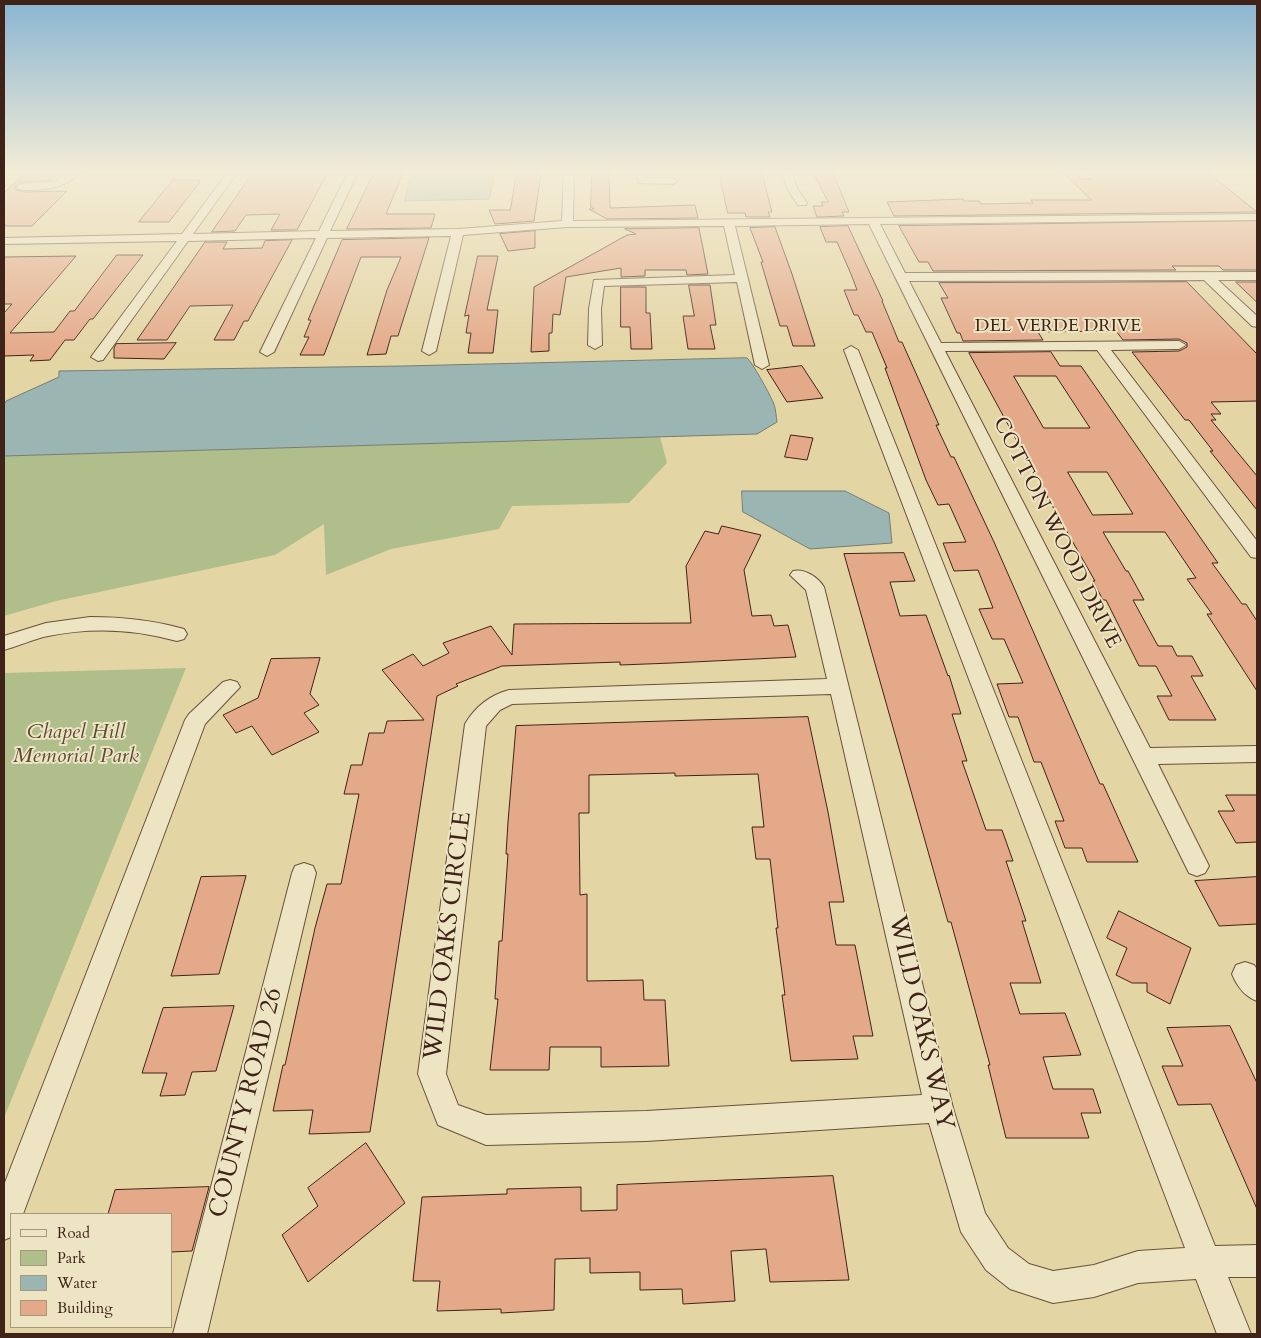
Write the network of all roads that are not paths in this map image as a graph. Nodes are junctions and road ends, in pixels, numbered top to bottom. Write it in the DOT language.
graph roads {
  1 [pos="190,232"];
  2 [pos="438,232"];
  3 [pos="458,232"];
  4 [pos="731,232"];
  5 [pos="879,232"];
  6 [pos="323,235"];
  7 [pos="186,238"];
  8 [pos="4,240"];
  9 [pos="1257,276"];
  10 [pos="1208,277"];
  11 [pos="742,278"];
  12 [pos="902,278"];
  13 [pos="1257,323"];
  14 [pos="595,345"];
  15 [pos="1100,345"];
  16 [pos="1179,346"];
  17 [pos="938,347"];
  18 [pos="851,350"];
  19 [pos="429,351"];
  20 [pos="267,352"];
  21 [pos="98,357"];
  22 [pos="762,365"];
  23 [pos="1257,553"];
  24 [pos="799,575"];
  25 [pos="177,634"];
  26 [pos="4,643"];
  27 [pos="839,686"];
  28 [pos="230,687"];
  29 [pos="1257,754"];
  30 [pos="1143,756"];
  31 [pos="1197,866"];
  32 [pos="304,873"];
  33 [pos="939,1108"];
  34 [pos="4,1224"];
  35 [pos="1257,1261"];
  36 [pos="1205,1262"];
  37 [pos="1233,1332"];
  38 [pos="190,1334"];
  1 -- 7 [label="street"];
  2 -- 6 [label="street"];
  3 -- 19 [label="street"];
  4 -- 11 [label="street"];
  5 -- 12 [label="street, COTTON WOOD DRIVE"];
  6 -- 7 [label="street"];
  6 -- 20 [label="street"];
  7 -- 8 [label="street"];
  7 -- 21 [label="street"];
  9 -- 10 [label="street"];
  10 -- 12 [label="street"];
  10 -- 13 [label="street"];
  11 -- 14 [label="street"];
  11 -- 22 [label="street"];
  12 -- 17 [label="street, COTTON WOOD DRIVE"];
  15 -- 16 [label="street, DEL VERDE DRIVE"];
  15 -- 17 [label="street, DEL VERDE DRIVE"];
  15 -- 23 [label="street"];
  17 -- 30 [label="street, COTTON WOOD DRIVE"];
  18 -- 36 [label="street"];
  24 -- 27 [label="street, WILD OAKS WAY"];
  25 -- 26 [label="street"];
  27 -- 33 [label="street, WILD OAKS WAY"];
  27 -- 33 [label="street, WILD OAKS CIRCLE"];
  28 -- 34 [label="street"];
  29 -- 30 [label="street"];
  30 -- 31 [label="street, COTTON WOOD DRIVE"];
  32 -- 38 [label="street, COUNTY ROAD 26"];
  33 -- 36 [label="street, WILD OAKS WAY"];
  35 -- 36 [label="street, WILD OAKS WAY"];
  36 -- 37 [label="street"];
}
